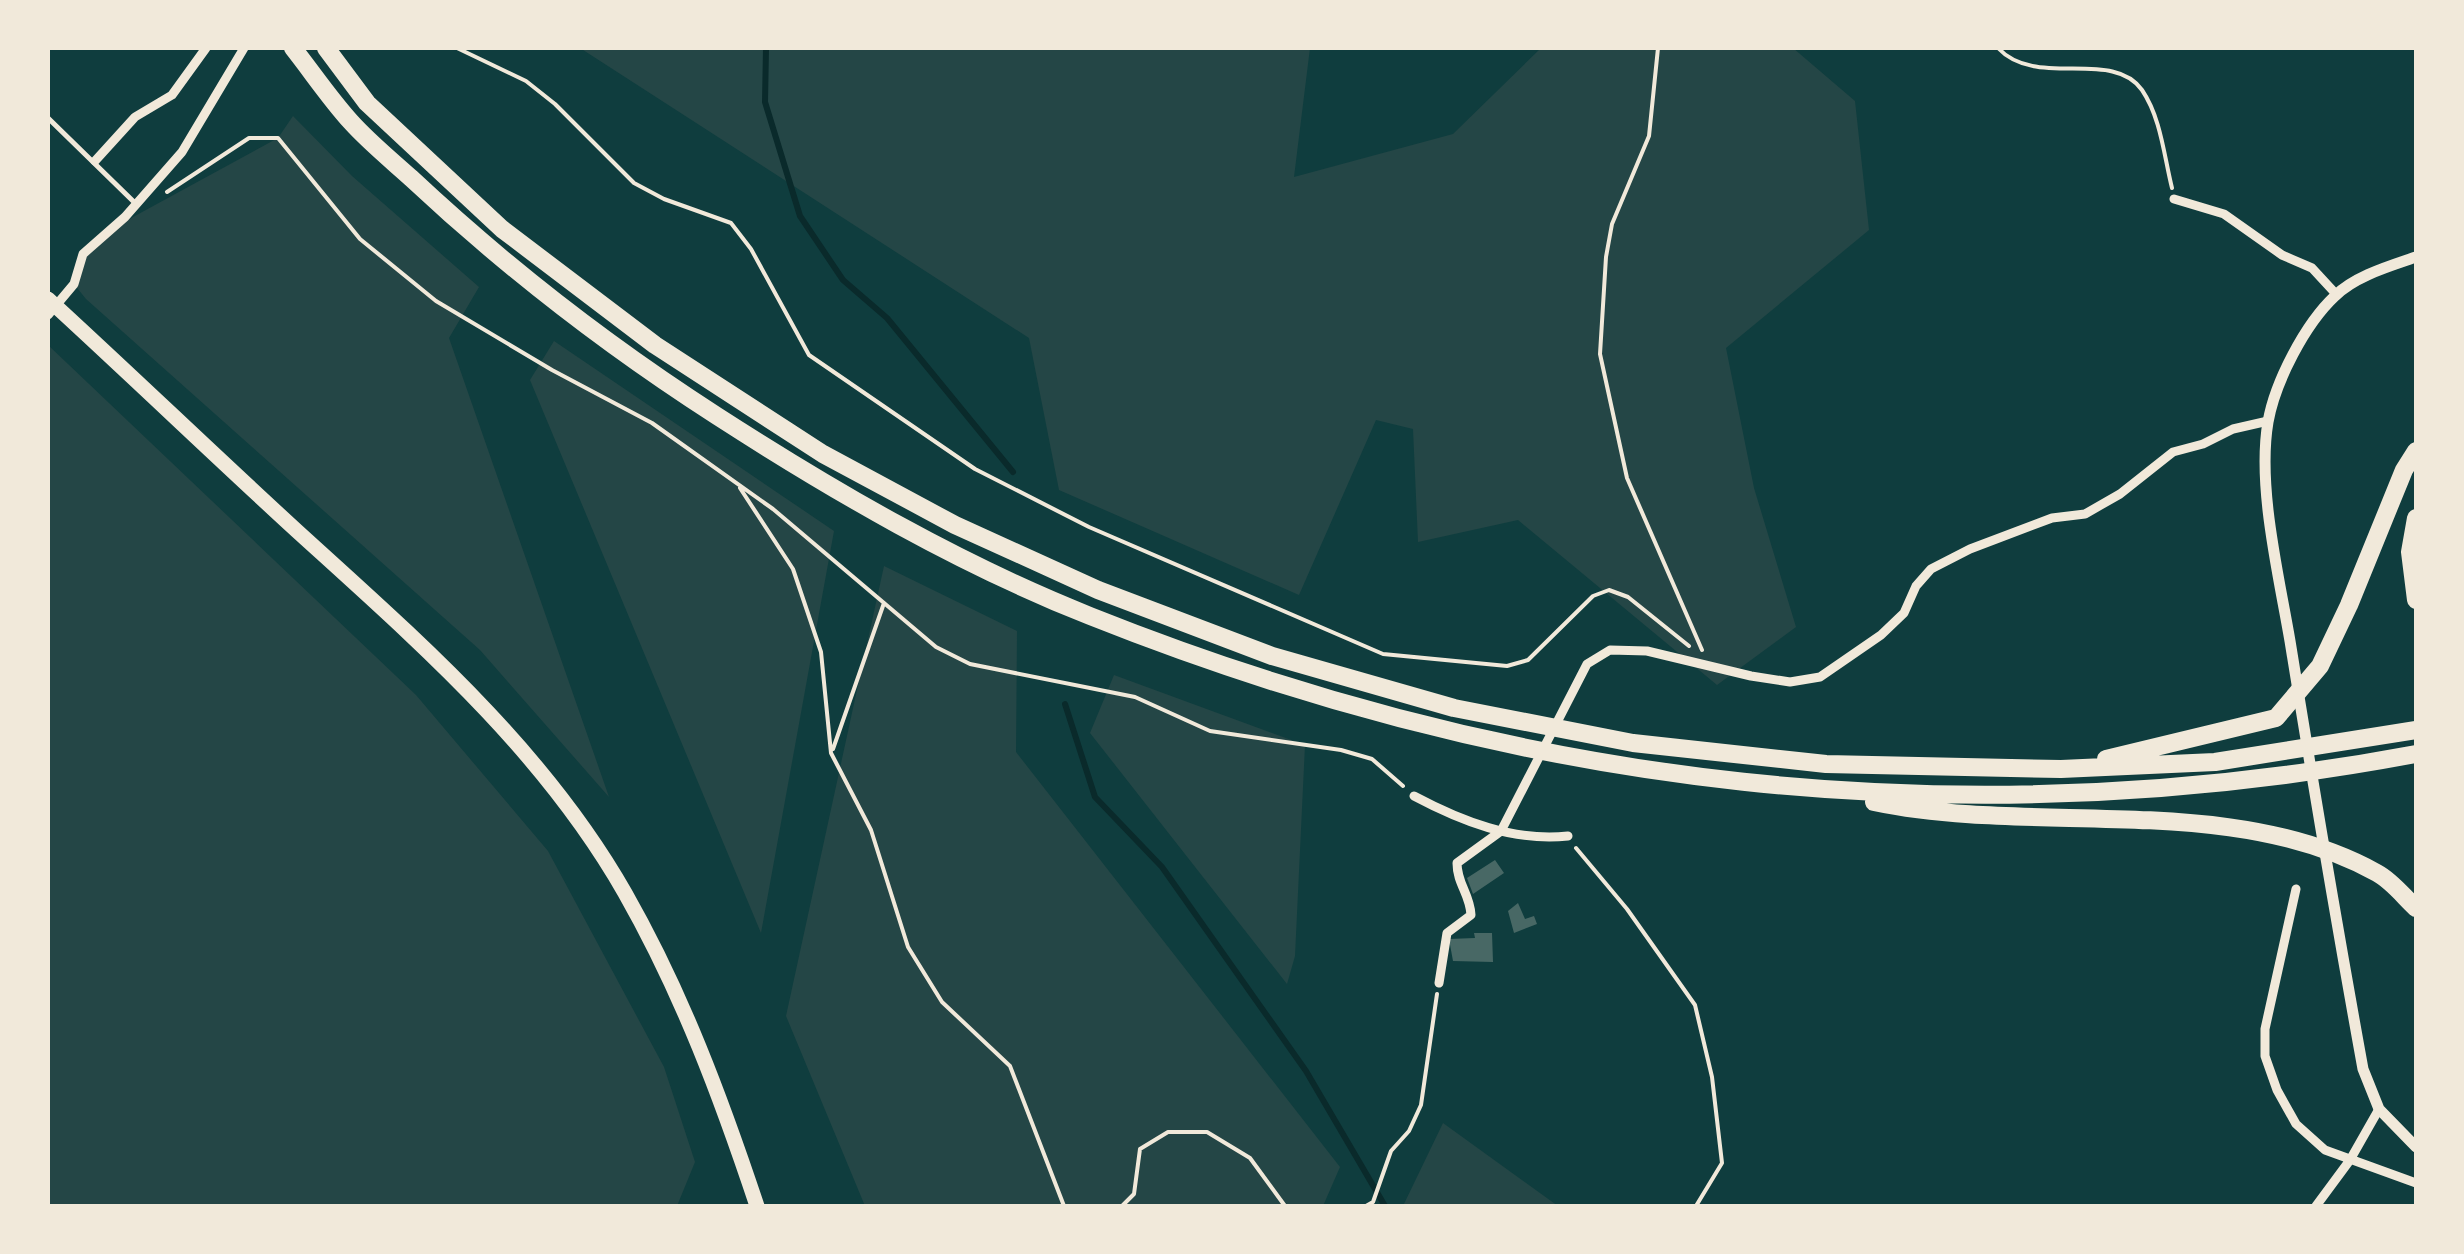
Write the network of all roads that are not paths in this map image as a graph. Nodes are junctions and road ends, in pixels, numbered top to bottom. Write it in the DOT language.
graph roads {
  1 [pos="206,48"];
  2 [pos="244,48"];
  3 [pos="293,48"];
  4 [pos="326,48"];
  5 [pos="48,118"];
  6 [pos="95,162"];
  7 [pos="2174,198"];
  8 [pos="136,204"];
  9 [pos="2416,257"];
  10 [pos="2336,294"];
  11 [pos="48,299"];
  12 [pos="48,315"];
  13 [pos="2268,421"];
  14 [pos="2416,451"];
  15 [pos="2416,518"];
  16 [pos="2416,600"];
  17 [pos="2416,730"];
  18 [pos="2416,754"];
  19 [pos="2061,769"];
  20 [pos="1810,788"];
  21 [pos="1414,796"];
  22 [pos="1501,831"];
  23 [pos="1568,836"];
  24 [pos="2296,889"];
  25 [pos="2416,908"];
  26 [pos="1438,983"];
  27 [pos="2379,1109"];
  28 [pos="2416,1147"];
  29 [pos="2350,1160"];
  30 [pos="2416,1182"];
  31 [pos="757,1206"];
  32 [pos="2316,1206"];
  1 -- 6 [label="street"];
  2 -- 8 [label="street"];
  3 -- 20 [label="highway"];
  4 -- 19 [label="highway"];
  5 -- 6 [label="lane"];
  6 -- 8 [label="lane"];
  7 -- 10 [label="street"];
  8 -- 12 [label="street"];
  9 -- 10 [label="street"];
  10 -- 13 [label="street"];
  11 -- 31 [label="highway"];
  13 -- 22 [label="street"];
  13 -- 27 [label="street"];
  14 -- 19 [label="highway"];
  15 -- 16 [label="highway"];
  17 -- 19 [label="highway"];
  18 -- 20 [label="highway"];
  20 -- 25 [label="highway"];
  21 -- 22 [label="street"];
  22 -- 23 [label="street"];
  22 -- 26 [label="street"];
  24 -- 29 [label="street"];
  27 -- 28 [label="street"];
  27 -- 29 [label="street"];
  29 -- 30 [label="street"];
  29 -- 32 [label="street"];
}
